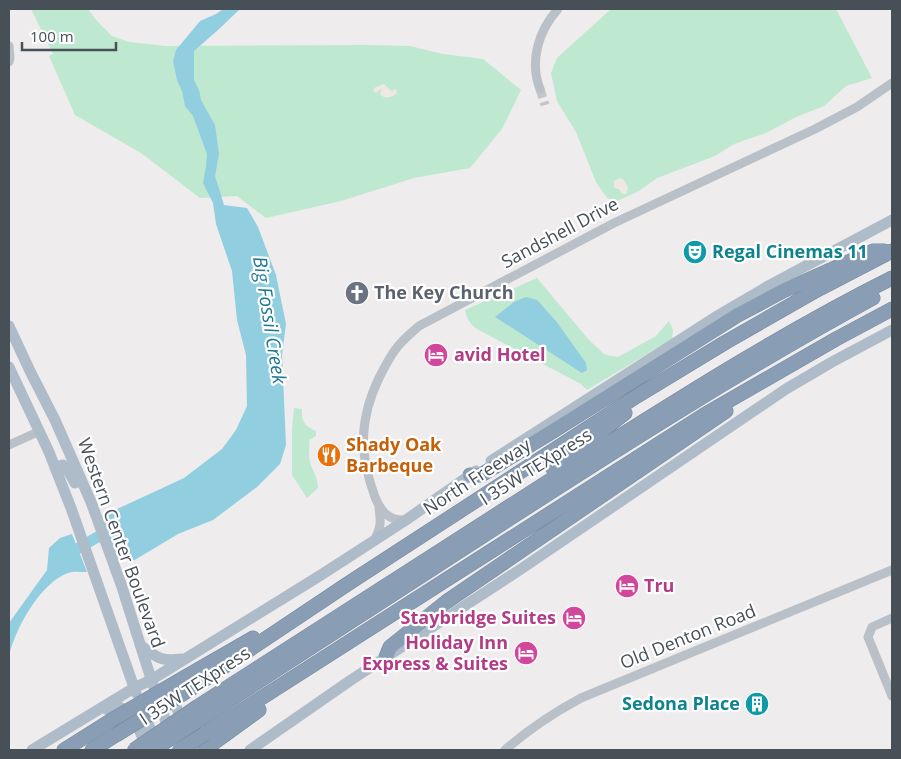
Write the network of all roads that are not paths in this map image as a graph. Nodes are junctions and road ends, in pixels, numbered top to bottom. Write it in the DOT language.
graph roads {
  1 [pos="558,9"];
  2 [pos="9,46"];
  3 [pos="9,62"];
  4 [pos="892,83"];
  5 [pos="540,89"];
  6 [pos="892,220"];
  7 [pos="892,251"];
  8 [pos="892,278"];
  9 [pos="892,288"];
  10 [pos="892,309"];
  11 [pos="892,330"];
  12 [pos="10,332"];
  13 [pos="836,339"];
  14 [pos="9,367"];
  15 [pos="637,396"];
  16 [pos="40,431"];
  17 [pos="9,445"];
  18 [pos="56,468"];
  19 [pos="470,475"];
  20 [pos="91,502"];
  21 [pos="378,503"];
  22 [pos="406,520"];
  23 [pos="375,540"];
  24 [pos="441,549"];
  25 [pos="892,570"];
  26 [pos="892,618"];
  27 [pos="140,645"];
  28 [pos="386,657"];
  29 [pos="185,659"];
  30 [pos="151,680"];
  31 [pos="190,682"];
  32 [pos="134,688"];
  33 [pos="892,696"];
  34 [pos="199,712"];
  35 [pos="93,713"];
  36 [pos="206,743"];
  37 [pos="32,750"];
  38 [pos="64,750"];
  39 [pos="92,750"];
  40 [pos="136,750"];
  41 [pos="153,750"];
  42 [pos="158,750"];
  43 [pos="178,750"];
  44 [pos="193,750"];
  45 [pos="250,750"];
  46 [pos="505,750"];
  1 -- 5 [label="street"];
  2 -- 3 [label="street"];
  4 -- 21 [label="street, Sandshell Drive"];
  6 -- 19 [label="main road, North Freeway"];
  7 -- 15 [label="highway, North Freeway"];
  7 -- 19 [label="highway"];
  8 -- 24 [label="highway, I 35W TEXpress"];
  9 -- 34 [label="highway, I 35W TEXpress"];
  10 -- 13 [label="highway"];
  11 -- 28 [label="main road"];
  12 -- 20 [label="main road, Western Center Boulevard"];
  13 -- 28 [label="highway"];
  13 -- 36 [label="highway"];
  14 -- 16 [label="main road, Western Center Boulevard"];
  15 -- 24 [label="highway"];
  15 -- 31 [label="highway, North Freeway"];
  16 -- 17 [label="street"];
  16 -- 18 [label="main road, Western Center Boulevard"];
  18 -- 20 [label="main road"];
  18 -- 32 [label="main road, Western Center Boulevard"];
  19 -- 22 [label="main road, North Freeway"];
  20 -- 27 [label="main road, Western Center Boulevard"];
  21 -- 22 [label="street, Sandshell Drive"];
  21 -- 23 [label="street, Sandshell Drive"];
  22 -- 23 [label="main road, North Freeway"];
  23 -- 29 [label="main road, North Freeway"];
  24 -- 34 [label="highway, I 35W TEXpress"];
  25 -- 46 [label="street, Old Denton Road"];
  26 -- 33 [label="street"];
  27 -- 29 [label="main road"];
  27 -- 30 [label="main road, Western Center Boulevard"];
  28 -- 45 [label="main road"];
  29 -- 30 [label="main road, North Freeway"];
  29 -- 44 [label="main road"];
  30 -- 32 [label="main road"];
  30 -- 43 [label="main road, Western Center Boulevard"];
  31 -- 38 [label="highway, bridge"];
  31 -- 39 [label="highway, North Freeway, bridge"];
  32 -- 35 [label="main road"];
  32 -- 42 [label="main road, Western Center Boulevard"];
  34 -- 40 [label="highway, I 35W TEXpress, bridge"];
  34 -- 41 [label="highway, I 35W TEXpress, bridge"];
  35 -- 37 [label="main road"];
  35 -- 40 [label="main road"];
  36 -- 43 [label="highway, bridge"];
}
